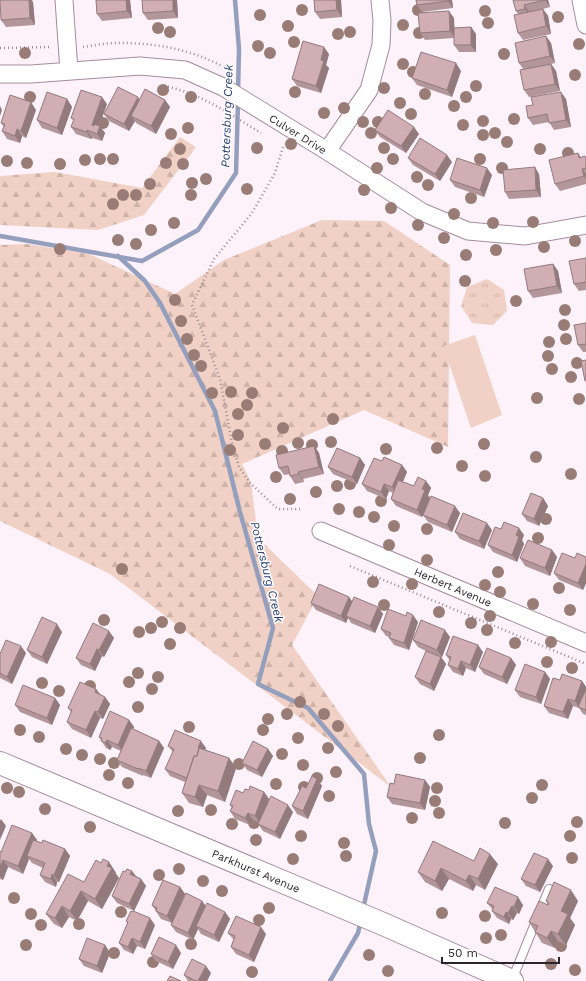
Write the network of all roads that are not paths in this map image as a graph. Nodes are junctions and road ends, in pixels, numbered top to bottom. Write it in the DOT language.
graph roads {
  1 [pos="64,0"];
  2 [pos="380,0"];
  3 [pos="581,0"];
  4 [pos="586,25"];
  5 [pos="69,71"];
  6 [pos="0,74"];
  7 [pos="327,151"];
  8 [pos="586,225"];
  9 [pos="321,531"];
  10 [pos="586,643"];
  11 [pos="0,763"];
  12 [pos="549,889"];
  13 [pos="511,981"];
  1 -- 5 [label="street"];
  2 -- 7 [label="street"];
  3 -- 4 [label="street"];
  5 -- 6 [label="street, Culver Drive"];
  5 -- 7 [label="street, Culver Drive"];
  7 -- 8 [label="street, Culver Drive"];
  9 -- 10 [label="street, Herbert Avenue"];
  11 -- 13 [label="street, Parkhurst Avenue"];
  12 -- 13 [label="lane"];
}
